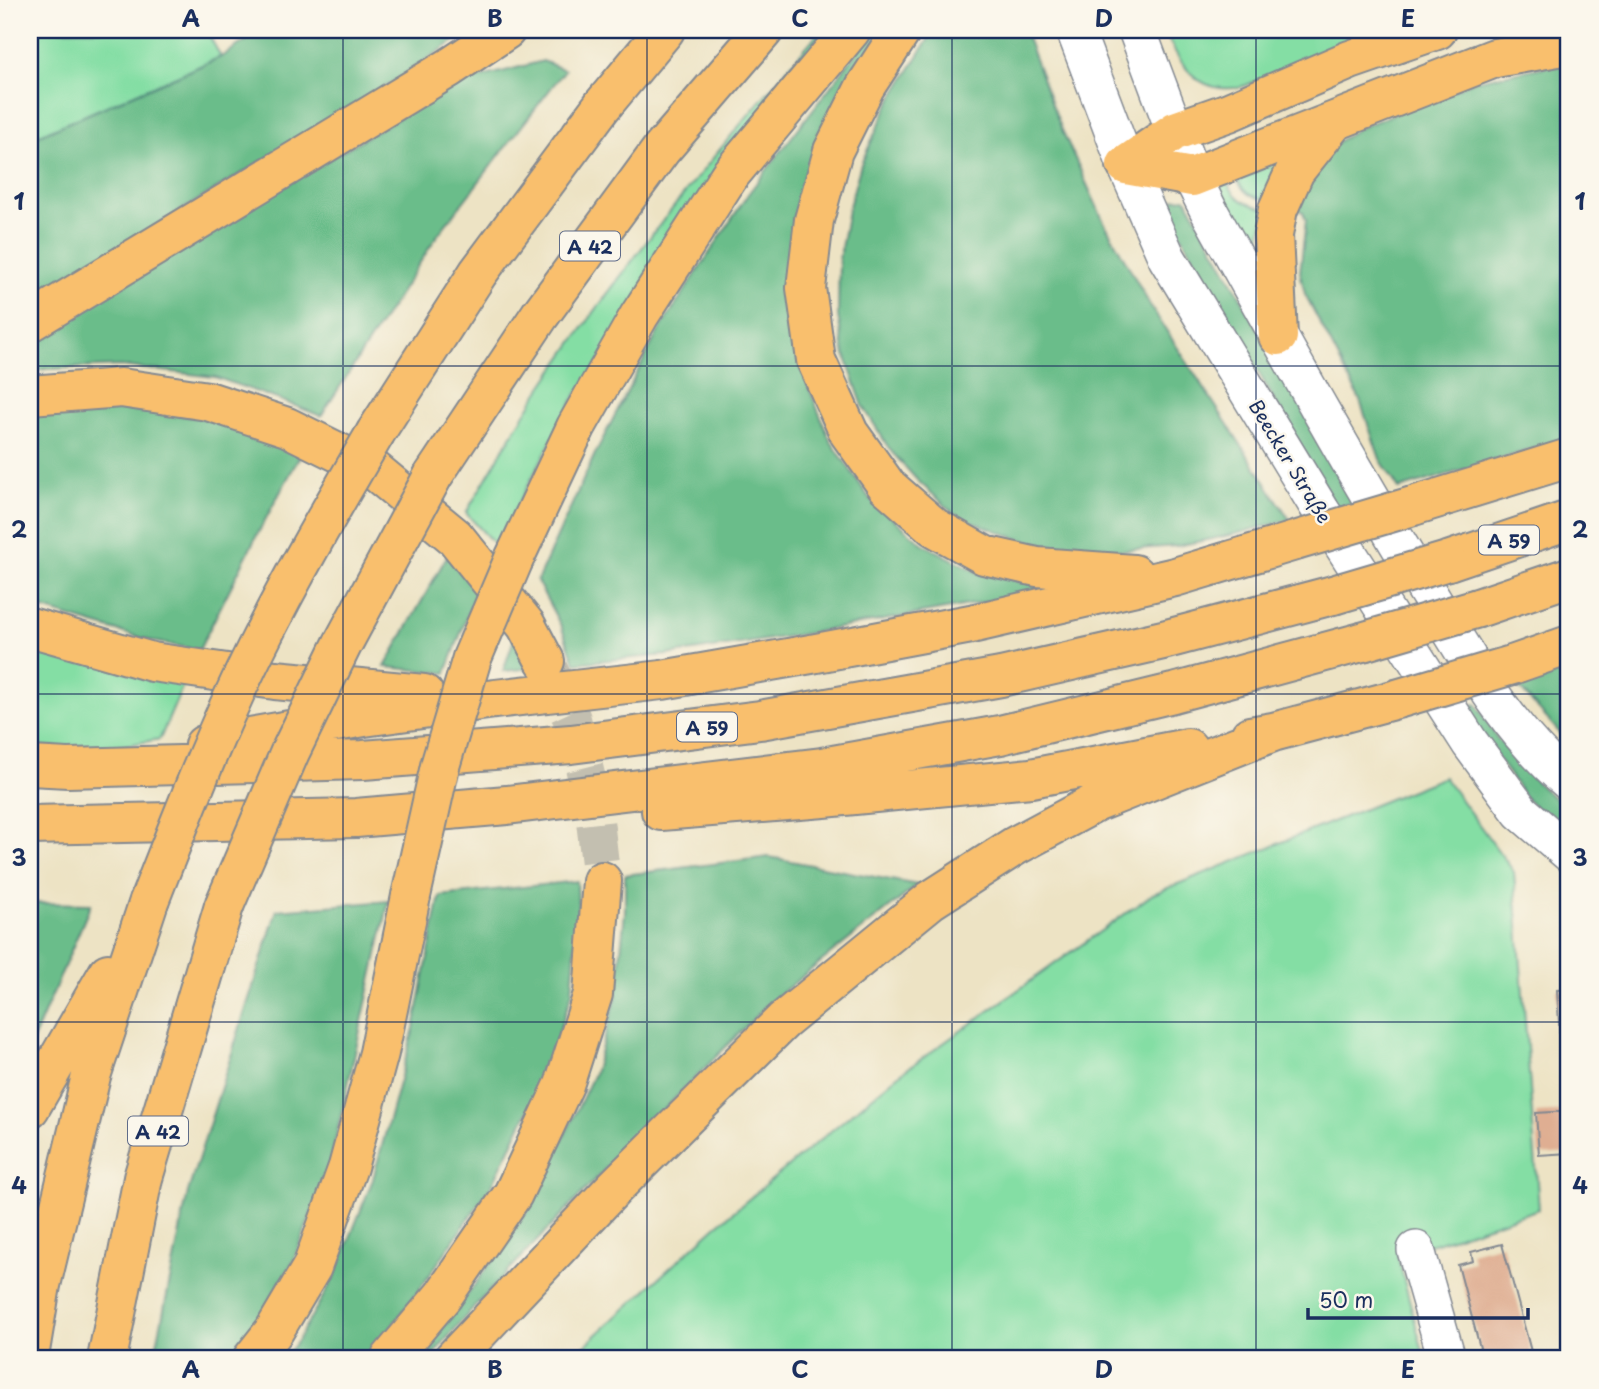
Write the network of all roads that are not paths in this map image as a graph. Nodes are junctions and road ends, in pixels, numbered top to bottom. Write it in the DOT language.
graph roads {
  1 [pos="506,30"];
  2 [pos="665,30"];
  3 [pos="764,30"];
  4 [pos="851,30"];
  5 [pos="902,30"];
  6 [pos="1075,30"];
  7 [pos="1137,30"];
  8 [pos="1437,30"];
  9 [pos="1569,45"];
  10 [pos="1336,120"];
  11 [pos="1175,131"];
  12 [pos="1126,166"];
  13 [pos="1192,177"];
  14 [pos="30,322"];
  15 [pos="1279,336"];
  16 [pos="30,395"];
  17 [pos="1569,458"];
  18 [pos="1569,520"];
  19 [pos="1175,577"];
  20 [pos="1569,577"];
  21 [pos="30,627"];
  22 [pos="1569,645"];
  23 [pos="545,661"];
  24 [pos="495,699"];
  25 [pos="1273,732"];
  26 [pos="30,766"];
  27 [pos="68,768"];
  28 [pos="1569,782"];
  29 [pos="507,805"];
  30 [pos="30,823"];
  31 [pos="1569,853"];
  32 [pos="602,881"];
  33 [pos="149,901"];
  34 [pos="30,1108"];
  35 [pos="1416,1250"];
  36 [pos="30,1351"];
  37 [pos="107,1359"];
  38 [pos="251,1359"];
  39 [pos="390,1359"];
  40 [pos="453,1359"];
  41 [pos="1447,1359"];
  1 -- 14 [label="highway"];
  2 -- 33 [label="highway, bridge"];
  3 -- 37 [label="highway, A 42, bridge"];
  4 -- 38 [label="highway, bridge"];
  5 -- 19 [label="highway"];
  6 -- 12 [label="street, Beecker Straße"];
  7 -- 11 [label="street"];
  8 -- 11 [label="highway"];
  9 -- 10 [label="highway"];
  10 -- 13 [label="highway"];
  10 -- 15 [label="highway"];
  11 -- 12 [label="highway"];
  11 -- 13 [label="street"];
  12 -- 13 [label="highway"];
  12 -- 31 [label="street, Beecker Straße"];
  13 -- 15 [label="street"];
  15 -- 28 [label="street"];
  16 -- 23 [label="highway"];
  17 -- 19 [label="highway, bridge"];
  18 -- 27 [label="highway, A 59, bridge"];
  19 -- 24 [label="highway"];
  20 -- 29 [label="highway, bridge"];
  21 -- 24 [label="highway"];
  22 -- 25 [label="highway, bridge"];
  24 -- 27 [label="highway"];
  25 -- 29 [label="highway"];
  25 -- 40 [label="highway"];
  26 -- 27 [label="highway, A 59"];
  29 -- 30 [label="highway"];
  32 -- 39 [label="highway"];
  33 -- 34 [label="highway"];
  33 -- 36 [label="highway"];
  35 -- 41 [label="street"];
}
